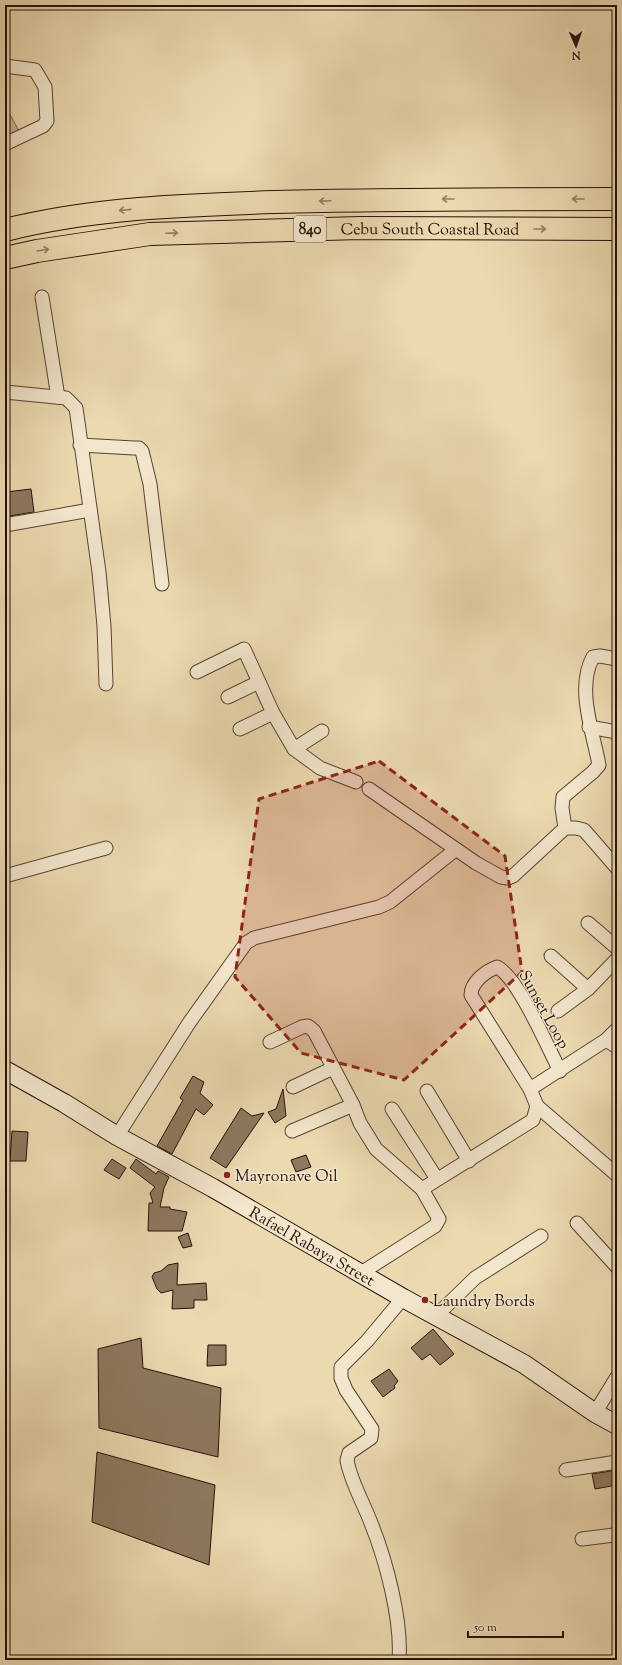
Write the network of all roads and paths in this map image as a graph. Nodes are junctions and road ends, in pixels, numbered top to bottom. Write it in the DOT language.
graph roads {
  1 [pos="5,66"];
  2 [pos="5,144"];
  3 [pos="617,199"];
  4 [pos="617,229"];
  5 [pos="5,230"];
  6 [pos="5,258"];
  7 [pos="42,297"];
  8 [pos="5,392"];
  9 [pos="58,397"];
  10 [pos="80,445"];
  11 [pos="90,510"];
  12 [pos="5,525"];
  13 [pos="162,584"];
  14 [pos="617,659"];
  15 [pos="197,672"];
  16 [pos="259,682"];
  17 [pos="106,684"];
  18 [pos="228,697"];
  19 [pos="273,713"];
  20 [pos="589,727"];
  21 [pos="240,729"];
  22 [pos="322,732"];
  23 [pos="617,732"];
  24 [pos="294,749"];
  25 [pos="356,782"];
  26 [pos="369,789"];
  27 [pos="565,828"];
  28 [pos="106,848"];
  29 [pos="455,850"];
  30 [pos="617,868"];
  31 [pos="5,876"];
  32 [pos="588,923"];
  33 [pos="617,948"];
  34 [pos="551,956"];
  35 [pos="617,959"];
  36 [pos="588,989"];
  37 [pos="558,1011"];
  38 [pos="617,1029"];
  39 [pos="606,1040"];
  40 [pos="270,1042"];
  41 [pos="617,1048"];
  42 [pos="333,1068"];
  43 [pos="5,1070"];
  44 [pos="560,1071"];
  45 [pos="292,1088"];
  46 [pos="530,1089"];
  47 [pos="427,1091"];
  48 [pos="353,1105"];
  49 [pos="538,1106"];
  50 [pos="392,1109"];
  51 [pos="292,1131"];
  52 [pos="117,1136"];
  53 [pos="469,1161"];
  54 [pos="617,1175"];
  55 [pos="437,1179"];
  56 [pos="422,1189"];
  57 [pos="577,1223"];
  58 [pos="541,1236"];
  59 [pos="617,1267"];
  60 [pos="360,1273"];
  61 [pos="403,1298"];
  62 [pos="436,1316"];
  63 [pos="617,1377"];
  64 [pos="595,1413"];
  65 [pos="617,1425"];
  66 [pos="617,1462"];
  67 [pos="566,1470"];
  68 [pos="617,1538"];
  69 [pos="582,1539"];
  70 [pos="399,1660"];
  1 -- 2 [label="street"];
  3 -- 5 [label="highway, Cebu South Coastal Road / 840, one-way"];
  6 -- 4 [label="highway, Cebu South Coastal Road / 840, one-way"];
  7 -- 9 [label="street"];
  8 -- 9 [label="street"];
  9 -- 10 [label="street"];
  10 -- 11 [label="street"];
  10 -- 13 [label="street"];
  11 -- 12 [label="street"];
  11 -- 17 [label="street"];
  14 -- 20 [label="street"];
  15 -- 16 [label="street"];
  16 -- 18 [label="street"];
  16 -- 19 [label="street"];
  19 -- 21 [label="street"];
  19 -- 24 [label="street"];
  20 -- 23 [label="street"];
  20 -- 27 [label="street"];
  22 -- 24 [label="street"];
  24 -- 25 [label="street"];
  26 -- 29 [label="street"];
  27 -- 29 [label="street"];
  27 -- 30 [label="street"];
  28 -- 31 [label="street"];
  29 -- 52 [label="street"];
  32 -- 33 [label="street"];
  34 -- 36 [label="street"];
  35 -- 36 [label="street"];
  36 -- 37 [label="street"];
  38 -- 39 [label="street"];
  39 -- 41 [label="street"];
  39 -- 44 [label="street"];
  40 -- 42 [label="street"];
  42 -- 45 [label="street"];
  42 -- 48 [label="street"];
  43 -- 52 [label="main road, Rafael Rabaya Street"];
  44 -- 46 [label="street"];
  44 -- 46 [label="street, Sunset Loop"];
  46 -- 49 [label="street"];
  47 -- 53 [label="street"];
  48 -- 51 [label="street"];
  48 -- 56 [label="street"];
  49 -- 53 [label="street"];
  49 -- 54 [label="street"];
  50 -- 55 [label="street"];
  52 -- 60 [label="main road, Rafael Rabaya Street"];
  53 -- 55 [label="street"];
  55 -- 56 [label="street"];
  56 -- 60 [label="street"];
  57 -- 59 [label="street"];
  58 -- 62 [label="street"];
  60 -- 61 [label="main road, Rafael Rabaya Street"];
  61 -- 62 [label="main road, Rafael Rabaya Street"];
  61 -- 70 [label="street"];
  62 -- 64 [label="main road, Rafael Rabaya Street"];
  63 -- 64 [label="street"];
  64 -- 65 [label="main road, Rafael Rabaya Street"];
  66 -- 67 [label="street"];
  68 -- 69 [label="street"];
}
